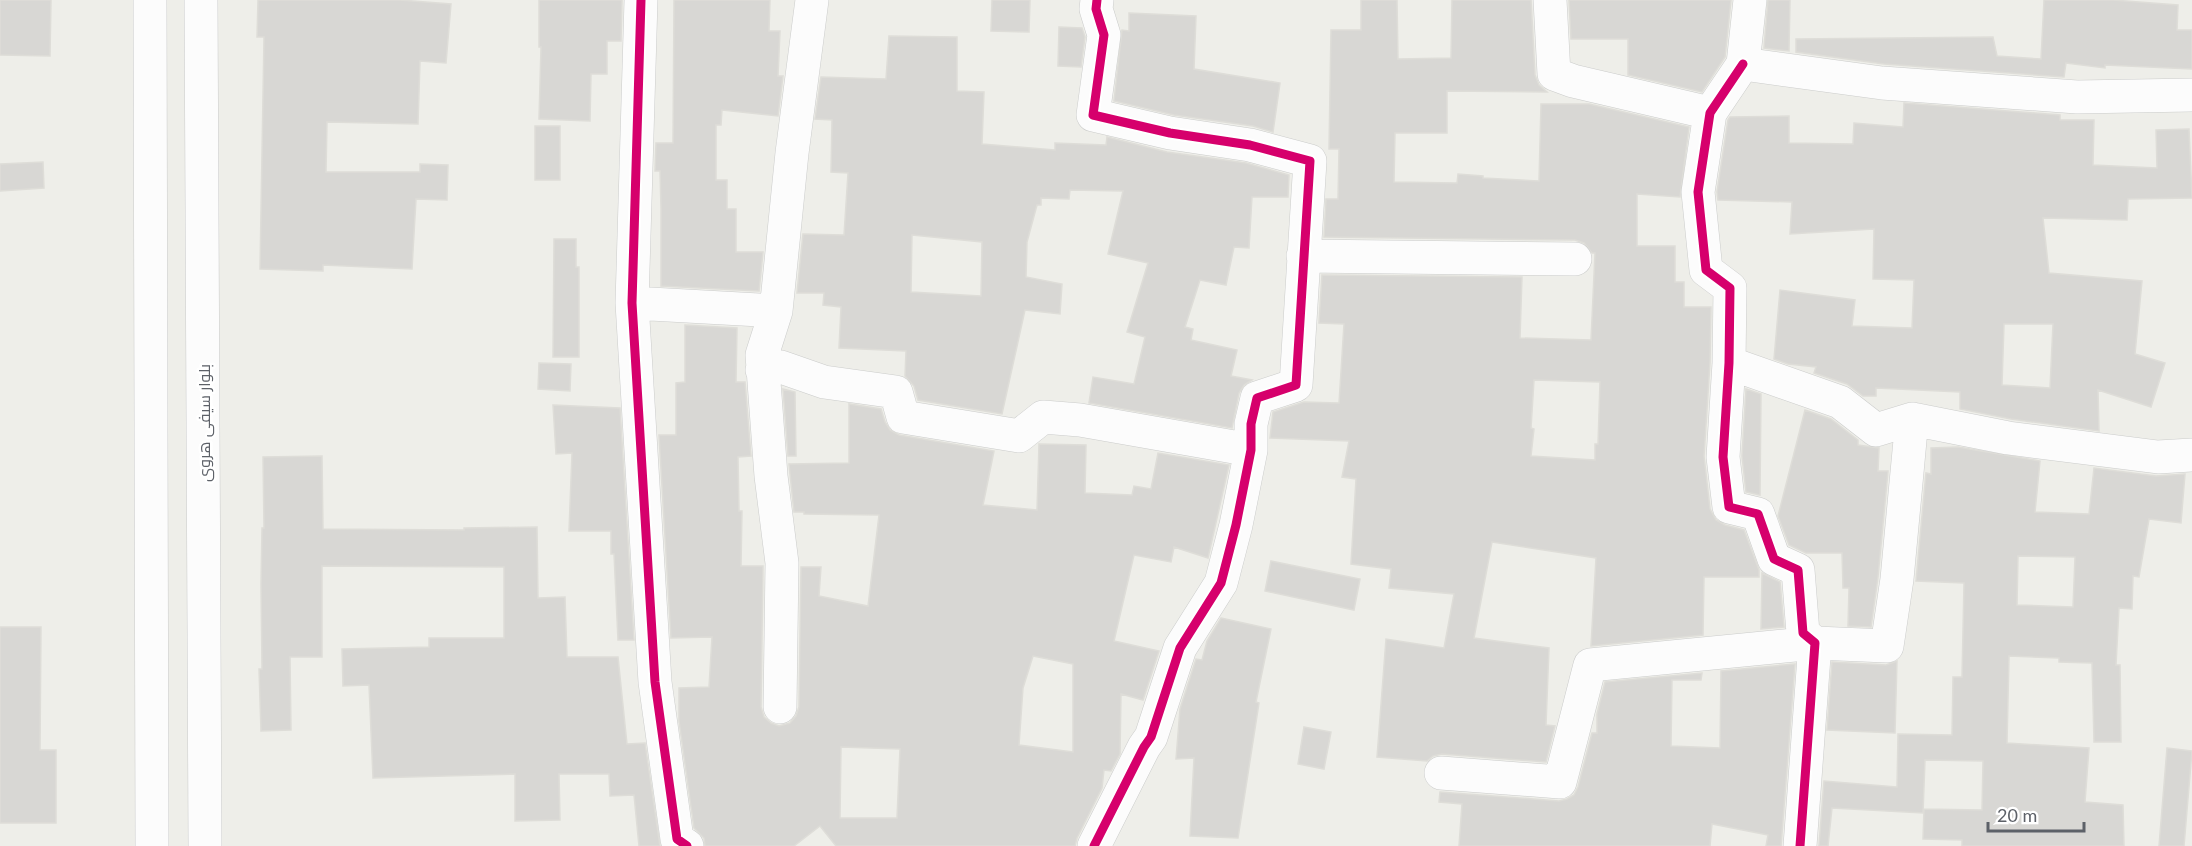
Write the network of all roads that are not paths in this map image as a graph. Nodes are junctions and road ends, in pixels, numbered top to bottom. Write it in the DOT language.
graph roads {
  1 [pos="150,0"];
  2 [pos="201,0"];
  3 [pos="641,0"];
  4 [pos="812,0"];
  5 [pos="1097,0"];
  6 [pos="1550,0"];
  7 [pos="1750,0"];
  8 [pos="1743,64"];
  9 [pos="2192,95"];
  10 [pos="1710,113"];
  11 [pos="1303,256"];
  12 [pos="1575,259"];
  13 [pos="632,303"];
  14 [pos="776,311"];
  15 [pos="1729,363"];
  16 [pos="762,370"];
  17 [pos="1912,419"];
  18 [pos="1251,450"];
  19 [pos="2192,455"];
  20 [pos="1815,643"];
  21 [pos="780,707"];
  22 [pos="1441,773"];
  23 [pos="680,844"];
  24 [pos="1097,845"];
  25 [pos="152,846"];
  26 [pos="205,846"];
  27 [pos="1800,846"];
  1 -- 25 [label="street"];
  2 -- 26 [label="street, بلوار سیفی هروی"];
  3 -- 13 [label="street"];
  4 -- 14 [label="street"];
  5 -- 11 [label="street"];
  6 -- 10 [label="street"];
  7 -- 8 [label="street"];
  8 -- 9 [label="street"];
  8 -- 10 [label="street"];
  10 -- 15 [label="street"];
  11 -- 12 [label="street"];
  11 -- 18 [label="street"];
  13 -- 14 [label="street"];
  13 -- 23 [label="street"];
  14 -- 16 [label="street"];
  15 -- 17 [label="street"];
  15 -- 20 [label="street"];
  16 -- 18 [label="street"];
  16 -- 21 [label="street"];
  17 -- 19 [label="street"];
  17 -- 20 [label="street"];
  18 -- 24 [label="street"];
  20 -- 22 [label="street"];
  20 -- 27 [label="street"];
}
